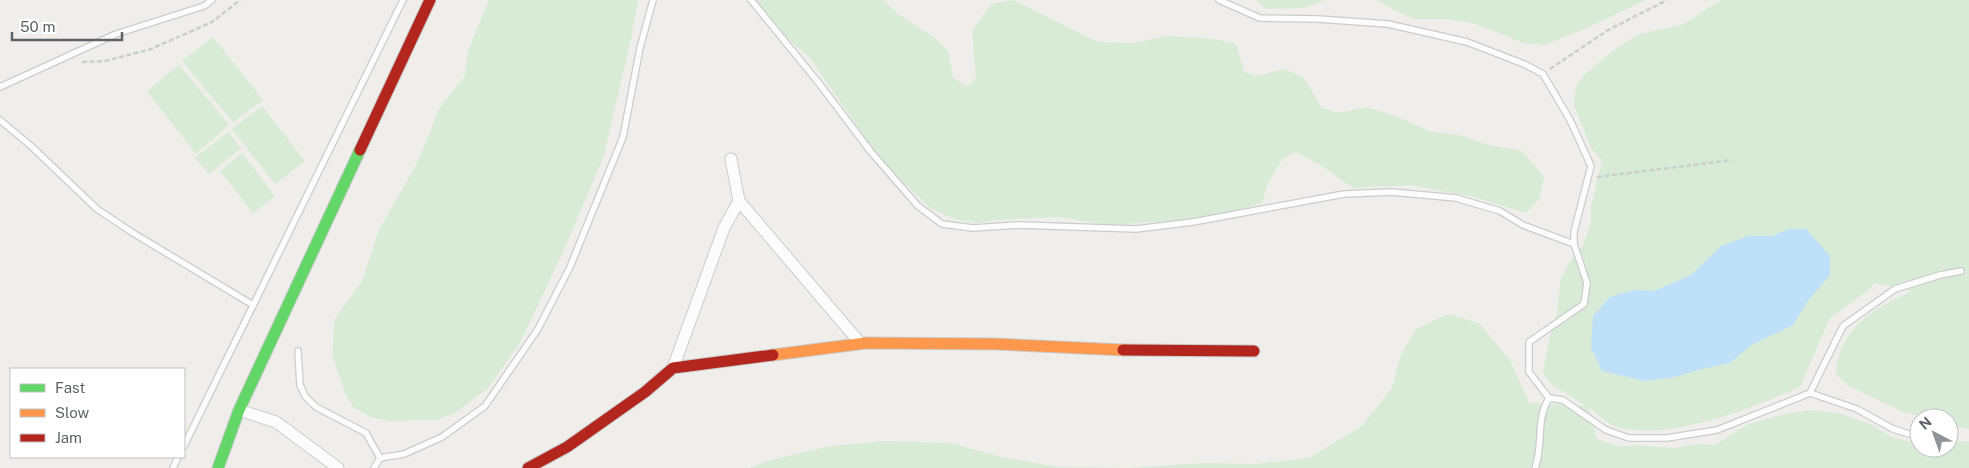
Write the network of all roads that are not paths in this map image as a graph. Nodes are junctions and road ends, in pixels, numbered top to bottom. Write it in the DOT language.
graph roads {
  1 [pos="212,0"];
  2 [pos="403,0"];
  3 [pos="430,0"];
  4 [pos="653,0"];
  5 [pos="751,0"];
  6 [pos="1218,0"];
  7 [pos="0,87"];
  8 [pos="0,120"];
  9 [pos="732,159"];
  10 [pos="739,201"];
  11 [pos="1574,244"];
  12 [pos="1961,272"];
  13 [pos="253,305"];
  14 [pos="860,344"];
  15 [pos="298,350"];
  16 [pos="1254,351"];
  17 [pos="673,368"];
  18 [pos="1810,393"];
  19 [pos="1549,398"];
  20 [pos="239,410"];
  21 [pos="1909,434"];
  22 [pos="185,444"];
  23 [pos="380,458"];
  24 [pos="223,465"];
  25 [pos="338,468"];
  26 [pos="374,468"];
  27 [pos="528,468"];
  28 [pos="1535,468"];
  1 -- 7 [label="lane"];
  2 -- 13 [label="lane"];
  3 -- 20 [label="street"];
  4 -- 23 [label="lane"];
  5 -- 11 [label="lane"];
  6 -- 11 [label="lane"];
  8 -- 13 [label="lane"];
  9 -- 10 [label="street"];
  10 -- 14 [label="street"];
  10 -- 17 [label="street"];
  11 -- 19 [label="lane"];
  12 -- 18 [label="lane"];
  13 -- 22 [label="lane"];
  14 -- 16 [label="street"];
  14 -- 17 [label="street"];
  15 -- 23 [label="lane"];
  17 -- 27 [label="street"];
  18 -- 19 [label="lane"];
  18 -- 21 [label="lane"];
  19 -- 28 [label="lane"];
  20 -- 24 [label="street"];
  20 -- 25 [label="street"];
  23 -- 26 [label="lane"];
}
